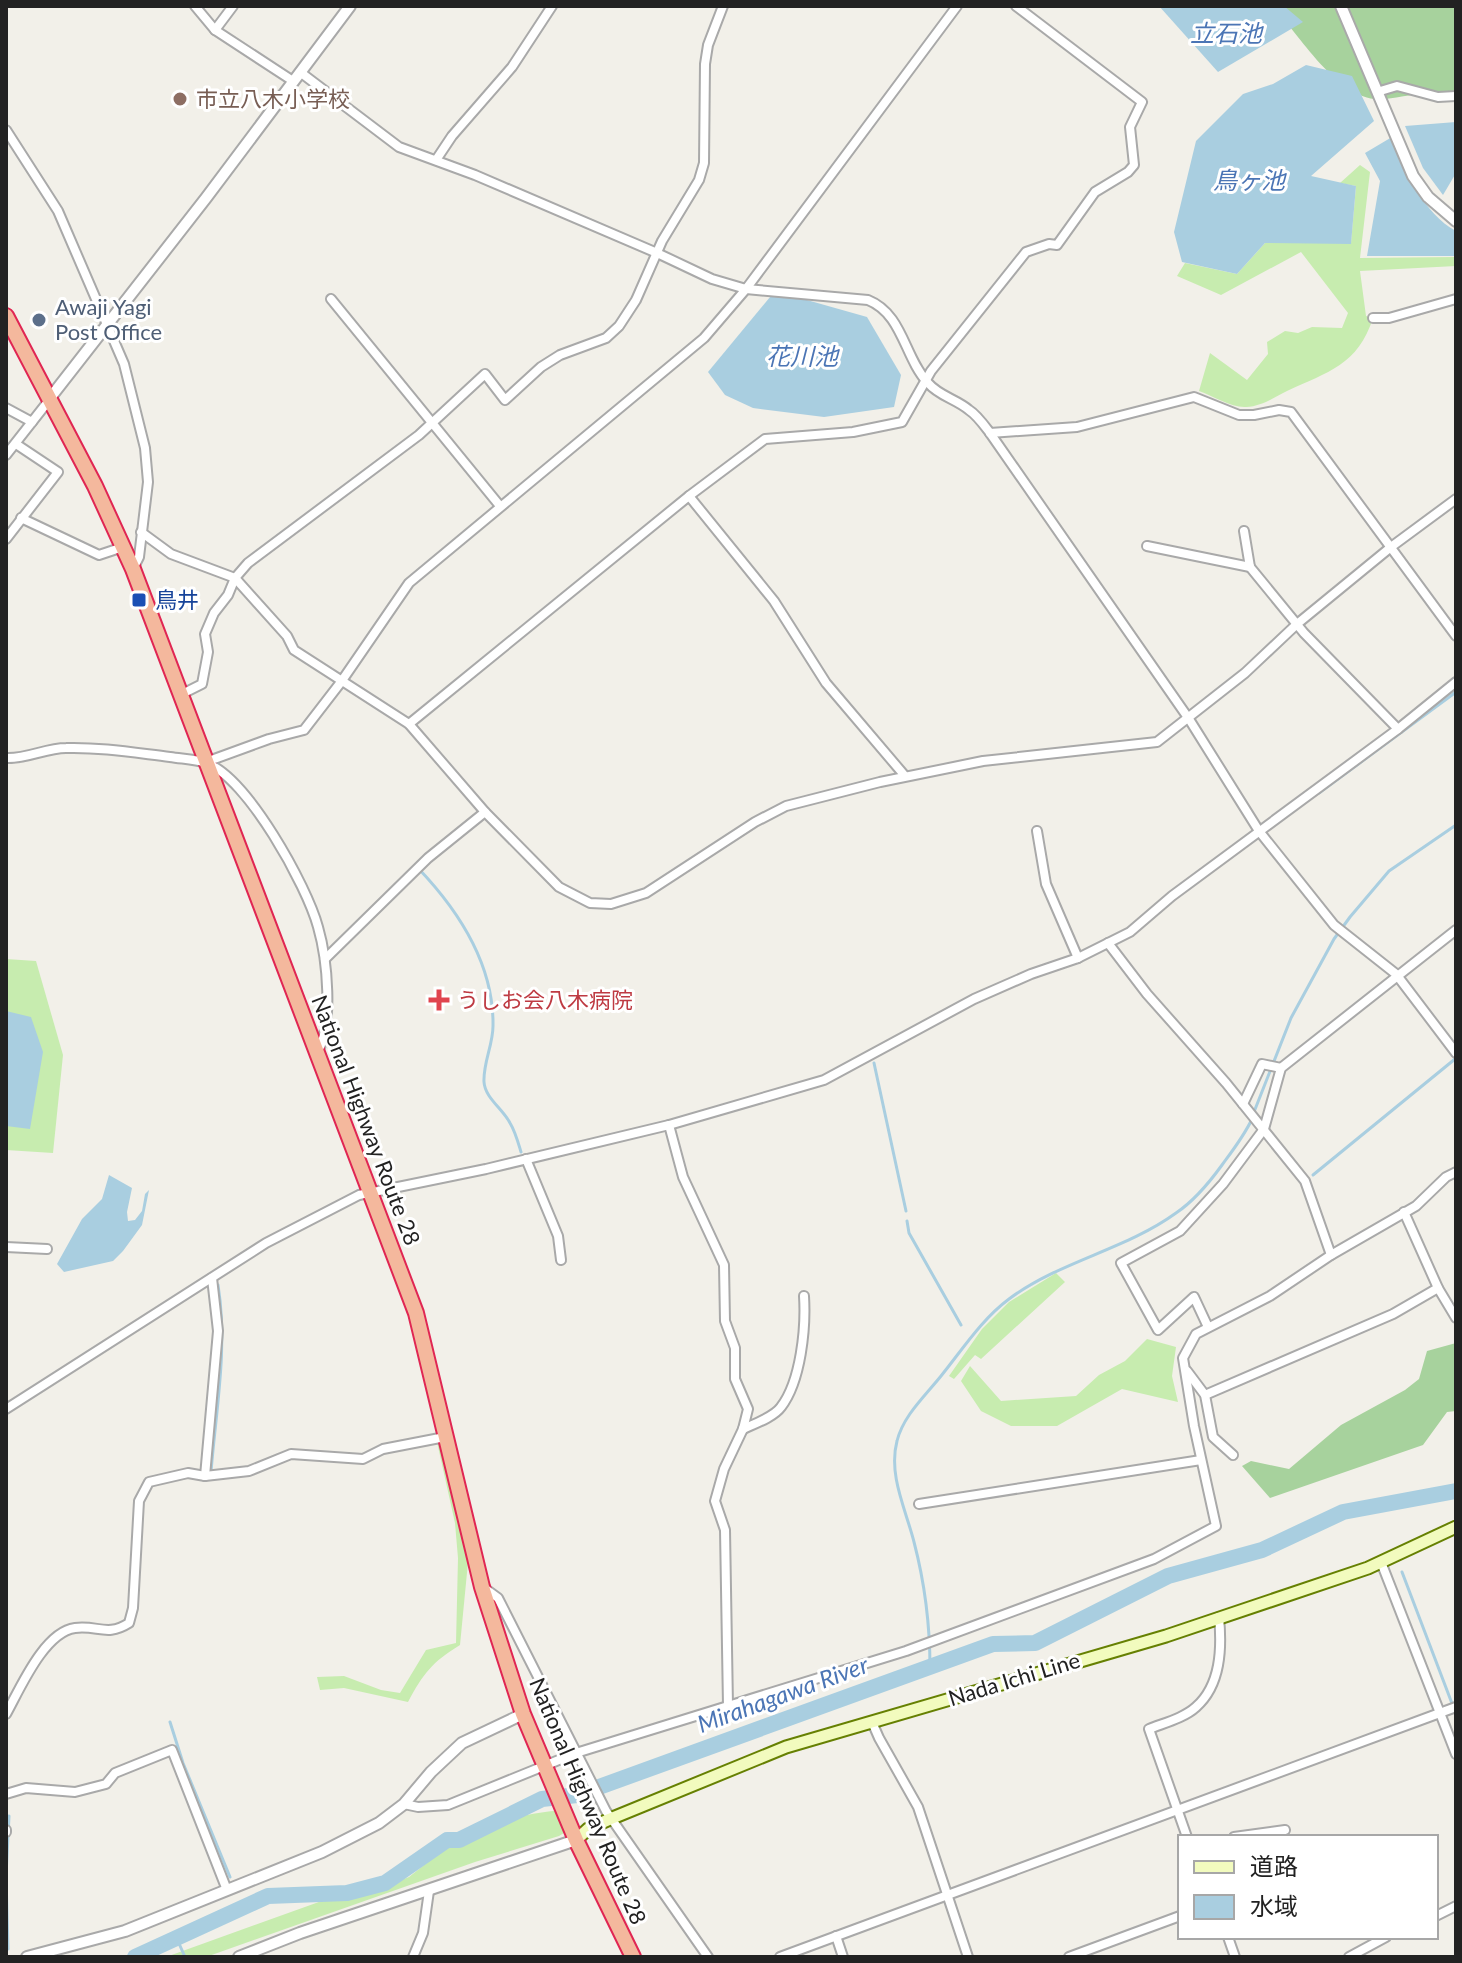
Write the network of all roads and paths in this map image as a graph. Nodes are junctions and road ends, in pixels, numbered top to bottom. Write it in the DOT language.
graph roads {
  1 [pos="195,6"];
  2 [pos="233,6"];
  3 [pos="350,6"];
  4 [pos="552,6"];
  5 [pos="723,6"];
  6 [pos="957,6"];
  7 [pos="1016,6"];
  8 [pos="1341,6"];
  9 [pos="215,30"];
  10 [pos="296,76"];
  11 [pos="1377,92"];
  12 [pos="1456,96"];
  13 [pos="6,130"];
  14 [pos="436,160"];
  15 [pos="1456,221"];
  16 [pos="657,253"];
  17 [pos="746,289"];
  18 [pos="331,299"];
  19 [pos="1456,299"];
  20 [pos="6,316"];
  21 [pos="1373,318"];
  22 [pos="107,327"];
  23 [pos="925,381"];
  24 [pos="50,398"];
  25 [pos="6,408"];
  26 [pos="32,422"];
  27 [pos="433,424"];
  28 [pos="990,433"];
  29 [pos="16,444"];
  30 [pos="6,455"];
  31 [pos="689,496"];
  32 [pos="1456,499"];
  33 [pos="500,506"];
  34 [pos="21,518"];
  35 [pos="1244,531"];
  36 [pos="141,532"];
  37 [pos="6,539"];
  38 [pos="1147,546"];
  39 [pos="123,547"];
  40 [pos="1391,547"];
  41 [pos="1250,567"];
  42 [pos="133,569"];
  43 [pos="235,578"];
  44 [pos="1297,624"];
  45 [pos="1456,636"];
  46 [pos="341,682"];
  47 [pos="1456,682"];
  48 [pos="180,695"];
  49 [pos="1189,719"];
  50 [pos="409,724"];
  51 [pos="1398,729"];
  52 [pos="6,758"];
  53 [pos="205,762"];
  54 [pos="905,776"];
  55 [pos="485,812"];
  56 [pos="1037,831"];
  57 [pos="1259,831"];
  58 [pos="1456,930"];
  59 [pos="1108,943"];
  60 [pos="1078,958"];
  61 [pos="325,959"];
  62 [pos="1396,974"];
  63 [pos="317,1053"];
  64 [pos="1456,1053"];
  65 [pos="1281,1068"];
  66 [pos="1244,1105"];
  67 [pos="669,1125"];
  68 [pos="1262,1127"];
  69 [pos="526,1159"];
  70 [pos="1456,1172"];
  71 [pos="372,1194"];
  72 [pos="1404,1212"];
  73 [pos="6,1247"];
  74 [pos="47,1249"];
  75 [pos="1331,1255"];
  76 [pos="561,1260"];
  77 [pos="212,1278"];
  78 [pos="1438,1288"];
  79 [pos="804,1296"];
  80 [pos="1456,1318"];
  81 [pos="1208,1327"];
  82 [pos="1184,1367"];
  83 [pos="1205,1395"];
  84 [pos="6,1409"];
  85 [pos="743,1429"];
  86 [pos="445,1437"];
  87 [pos="1233,1455"];
  88 [pos="1201,1460"];
  89 [pos="205,1476"];
  90 [pos="919,1504"];
  91 [pos="1456,1527"];
  92 [pos="1381,1562"];
  93 [pos="482,1587"];
  94 [pos="1219,1617"];
  95 [pos="728,1706"];
  96 [pos="1456,1707"];
  97 [pos="1440,1713"];
  98 [pos="6,1714"];
  99 [pos="523,1714"];
  100 [pos="872,1722"];
  101 [pos="1456,1754"];
  102 [pos="578,1756"];
  103 [pos="548,1769"];
  104 [pos="6,1794"];
  105 [pos="404,1804"];
  106 [pos="1178,1810"];
  107 [pos="608,1815"];
  108 [pos="1285,1830"];
  109 [pos="1186,1835"];
  110 [pos="1249,1835"];
  111 [pos="576,1840"];
  112 [pos="227,1890"];
  113 [pos="429,1891"];
  114 [pos="947,1895"];
  115 [pos="1456,1906"];
  116 [pos="1438,1915"];
  117 [pos="1178,1917"];
  118 [pos="836,1936"];
  119 [pos="1382,1939"];
  120 [pos="27,1957"];
  121 [pos="239,1957"];
  122 [pos="413,1957"];
  123 [pos="633,1957"];
  124 [pos="708,1957"];
  125 [pos="780,1957"];
  126 [pos="843,1957"];
  127 [pos="968,1957"];
  128 [pos="1069,1957"];
  129 [pos="1349,1957"];
  1 -- 9 [label="street"];
  2 -- 9 [label="street"];
  3 -- 10 [label="street"];
  4 -- 14 [label="street"];
  5 -- 16 [label="street"];
  6 -- 17 [label="street"];
  7 -- 23 [label="street"];
  8 -- 11 [label="street"];
  9 -- 10 [label="street"];
  10 -- 14 [label="street"];
  10 -- 22 [label="street"];
  11 -- 12 [label="street"];
  11 -- 15 [label="street"];
  13 -- 22 [label="street"];
  14 -- 16 [label="street"];
  16 -- 17 [label="street"];
  16 -- 27 [label="street"];
  17 -- 23 [label="street"];
  17 -- 33 [label="street"];
  18 -- 27 [label="street"];
  19 -- 21 [label="street"];
  20 -- 24 [label="highway, National Highway Route 28"];
  22 -- 24 [label="street"];
  22 -- 36 [label="street"];
  23 -- 28 [label="street"];
  23 -- 31 [label="street"];
  24 -- 26 [label="street"];
  24 -- 39 [label="highway, National Highway Route 28"];
  25 -- 26 [label="street"];
  26 -- 29 [label="street"];
  27 -- 33 [label="street"];
  27 -- 43 [label="street"];
  28 -- 40 [label="street"];
  28 -- 49 [label="street"];
  29 -- 30 [label="street"];
  29 -- 34 [label="street"];
  31 -- 50 [label="street"];
  31 -- 54 [label="street"];
  32 -- 40 [label="street"];
  33 -- 46 [label="street"];
  34 -- 37 [label="street"];
  34 -- 39 [label="street"];
  35 -- 41 [label="street"];
  36 -- 42 [label="street"];
  36 -- 43 [label="street"];
  38 -- 41 [label="street"];
  39 -- 42 [label="highway, National Highway Route 28"];
  40 -- 44 [label="street"];
  40 -- 45 [label="street"];
  41 -- 44 [label="street"];
  42 -- 48 [label="highway, National Highway Route 28"];
  43 -- 46 [label="street"];
  43 -- 48 [label="street"];
  44 -- 49 [label="street"];
  44 -- 51 [label="street"];
  46 -- 50 [label="street"];
  46 -- 53 [label="street"];
  47 -- 51 [label="street"];
  48 -- 53 [label="highway, National Highway Route 28"];
  49 -- 54 [label="street"];
  49 -- 57 [label="street"];
  50 -- 55 [label="street"];
  51 -- 57 [label="street"];
  52 -- 53 [label="street"];
  53 -- 61 [label="street"];
  53 -- 63 [label="highway, National Highway Route 28"];
  54 -- 55 [label="street"];
  55 -- 61 [label="street"];
  56 -- 60 [label="street"];
  57 -- 59 [label="street"];
  57 -- 62 [label="street"];
  58 -- 62 [label="street"];
  59 -- 60 [label="street"];
  59 -- 66 [label="street"];
  60 -- 67 [label="street"];
  61 -- 63 [label="street"];
  62 -- 64 [label="street"];
  62 -- 65 [label="street"];
  63 -- 71 [label="highway, National Highway Route 28"];
  65 -- 66 [label="street"];
  65 -- 68 [label="street"];
  66 -- 68 [label="street"];
  67 -- 69 [label="street"];
  67 -- 85 [label="street"];
  68 -- 75 [label="street"];
  68 -- 81 [label="street"];
  69 -- 71 [label="street"];
  69 -- 76 [label="street"];
  70 -- 72 [label="street"];
  71 -- 77 [label="street"];
  71 -- 86 [label="highway, National Highway Route 28"];
  72 -- 75 [label="street"];
  72 -- 78 [label="street"];
  73 -- 74 [label="street"];
  75 -- 81 [label="street"];
  77 -- 84 [label="street"];
  77 -- 89 [label="street"];
  78 -- 80 [label="street"];
  78 -- 83 [label="street"];
  79 -- 85 [label="street"];
  81 -- 82 [label="street"];
  82 -- 83 [label="street"];
  82 -- 88 [label="street"];
  83 -- 87 [label="street"];
  85 -- 95 [label="street"];
  86 -- 89 [label="street"];
  86 -- 93 [label="highway, National Highway Route 28"];
  88 -- 90 [label="street"];
  88 -- 95 [label="street"];
  89 -- 98 [label="street"];
  91 -- 92 [label="main road, Nada Ichi Line"];
  92 -- 94 [label="main road, Nada Ichi Line"];
  92 -- 97 [label="street"];
  93 -- 99 [label="highway, National Highway Route 28"];
  93 -- 102 [label="street"];
  94 -- 100 [label="main road, Nada Ichi Line"];
  94 -- 106 [label="street"];
  95 -- 102 [label="street"];
  96 -- 97 [label="street"];
  97 -- 101 [label="street"];
  97 -- 106 [label="street"];
  99 -- 103 [label="highway, National Highway Route 28"];
  99 -- 105 [label="street"];
  100 -- 107 [label="main road, Nada Ichi Line"];
  100 -- 114 [label="street"];
  102 -- 103 [label="street"];
  102 -- 107 [label="street"];
  103 -- 105 [label="street"];
  103 -- 111 [label="highway, National Highway Route 28"];
  104 -- 112 [label="street"];
  105 -- 112 [label="street"];
  106 -- 109 [label="street"];
  106 -- 114 [label="street"];
  107 -- 111 [label="main road, Nada Ichi Line"];
  107 -- 124 [label="street"];
  108 -- 110 [label="street"];
  111 -- 113 [label="street"];
  111 -- 123 [label="highway, National Highway Route 28"];
  112 -- 120 [label="street"];
  113 -- 121 [label="street"];
  113 -- 122 [label="street"];
  114 -- 118 [label="street"];
  114 -- 127 [label="street"];
  115 -- 116 [label="street"];
  117 -- 128 [label="street"];
  118 -- 125 [label="street"];
  118 -- 126 [label="street"];
  119 -- 129 [label="street"];
}
